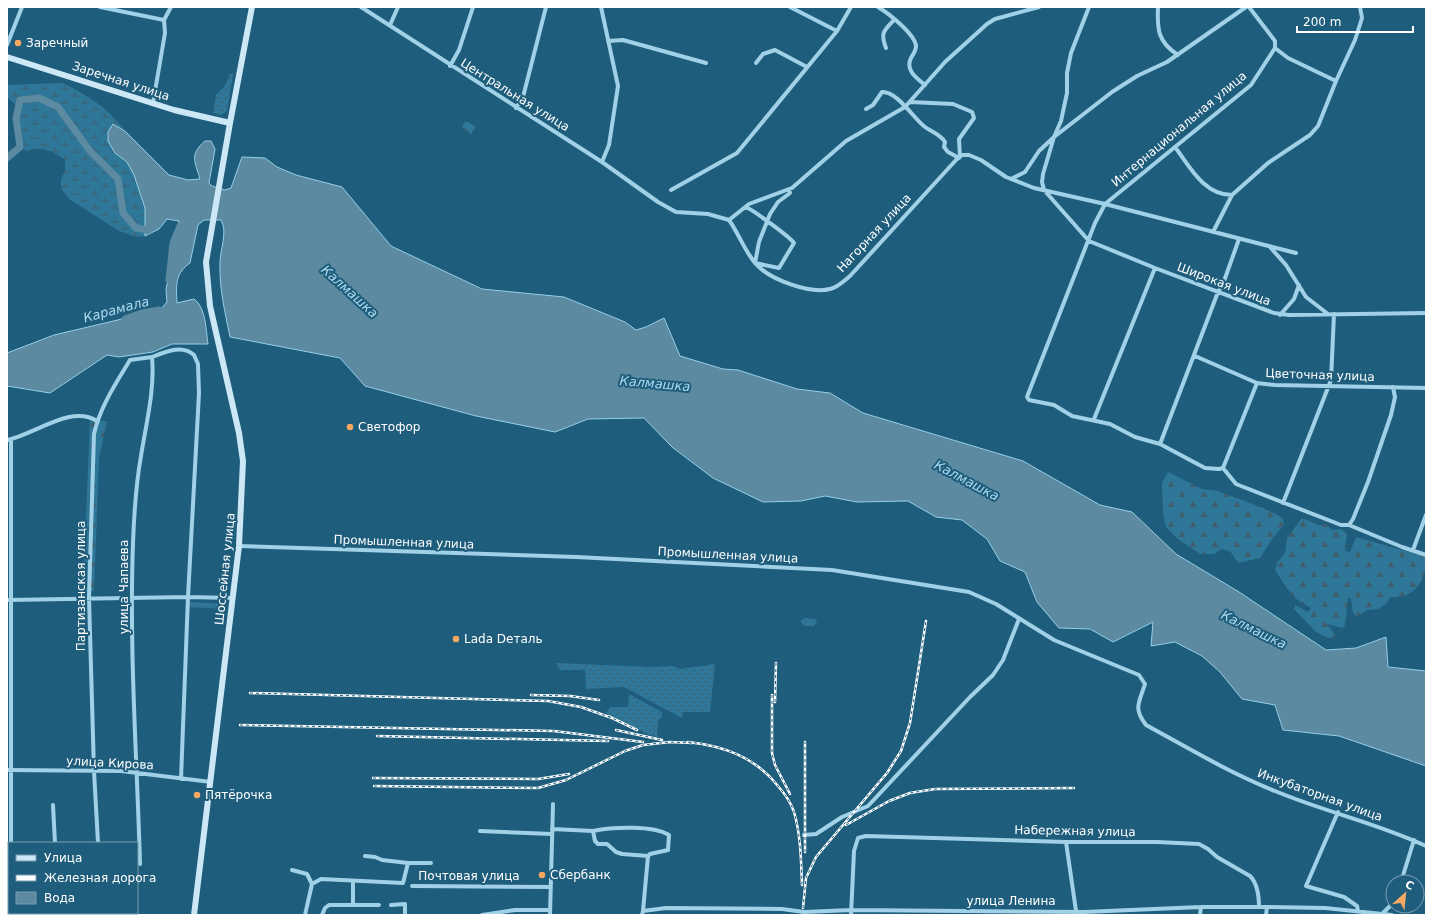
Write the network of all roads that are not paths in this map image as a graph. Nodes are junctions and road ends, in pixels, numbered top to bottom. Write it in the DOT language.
graph roads {
  1 [pos="22,7"];
  2 [pos="100,7"];
  3 [pos="171,7"];
  4 [pos="252,7"];
  5 [pos="361,7"];
  6 [pos="398,7"];
  7 [pos="473,7"];
  8 [pos="546,7"];
  9 [pos="601,7"];
  10 [pos="790,7"];
  11 [pos="852,7"];
  12 [pos="878,7"];
  13 [pos="1039,7"];
  14 [pos="1089,7"];
  15 [pos="1158,7"];
  16 [pos="1246,7"];
  17 [pos="1250,7"];
  18 [pos="1360,7"];
  19 [pos="164,20"];
  20 [pos="894,20"];
  21 [pos="390,25"];
  22 [pos="837,31"];
  23 [pos="608,41"];
  24 [pos="7,45"];
  25 [pos="886,48"];
  26 [pos="1275,48"];
  27 [pos="1178,55"];
  28 [pos="7,57"];
  29 [pos="706,62"];
  30 [pos="756,63"];
  31 [pos="450,66"];
  32 [pos="807,67"];
  33 [pos="1336,81"];
  34 [pos="925,85"];
  35 [pos="910,102"];
  36 [pos="153,103"];
  37 [pos="905,107"];
  38 [pos="516,108"];
  39 [pos="866,109"];
  40 [pos="230,123"];
  41 [pos="1054,137"];
  42 [pos="1175,147"];
  43 [pos="958,158"];
  44 [pos="602,162"];
  45 [pos="1011,179"];
  46 [pos="789,189"];
  47 [pos="671,190"];
  48 [pos="1044,190"];
  49 [pos="1232,195"];
  50 [pos="1105,204"];
  51 [pos="746,207"];
  52 [pos="730,220"];
  53 [pos="767,222"];
  54 [pos="1213,232"];
  55 [pos="1239,239"];
  56 [pos="1089,241"];
  57 [pos="1269,246"];
  58 [pos="1296,253"];
  59 [pos="755,263"];
  60 [pos="1155,268"];
  61 [pos="1299,285"];
  62 [pos="1218,292"];
  63 [pos="1426,313"];
  64 [pos="1328,314"];
  65 [pos="1334,314"];
  66 [pos="1280,315"];
  67 [pos="1195,356"];
  68 [pos="152,357"];
  69 [pos="1258,383"];
  70 [pos="1328,386"];
  71 [pos="1393,388"];
  72 [pos="1426,388"];
  73 [pos="1094,419"];
  74 [pos="97,421"];
  75 [pos="9,440"];
  76 [pos="1160,444"];
  77 [pos="1223,468"];
  78 [pos="1283,503"];
  79 [pos="1426,515"];
  80 [pos="1349,525"];
  81 [pos="239,546"];
  82 [pos="1413,550"];
  83 [pos="1426,555"];
  84 [pos="188,597"];
  85 [pos="89,598"];
  86 [pos="233,598"];
  87 [pos="132,599"];
  88 [pos="9,600"];
  89 [pos="1019,619"];
  90 [pos="1146,725"];
  91 [pos="8,770"];
  92 [pos="94,771"];
  93 [pos="138,774"];
  94 [pos="181,779"];
  95 [pos="211,782"];
  96 [pos="53,804"];
  97 [pos="553,804"];
  98 [pos="1338,812"];
  99 [pos="480,831"];
  100 [pos="593,831"];
  101 [pos="552,832"];
  102 [pos="804,835"];
  103 [pos="1414,840"];
  104 [pos="11,842"];
  105 [pos="55,842"];
  106 [pos="98,842"];
  107 [pos="1066,842"];
  108 [pos="1426,846"];
  109 [pos="365,856"];
  110 [pos="648,856"];
  111 [pos="408,863"];
  112 [pos="431,863"];
  113 [pos="140,864"];
  114 [pos="292,870"];
  115 [pos="1403,874"];
  116 [pos="353,881"];
  117 [pos="312,884"];
  118 [pos="412,886"];
  119 [pos="551,887"];
  120 [pos="353,905"];
  121 [pos="380,905"];
  122 [pos="391,905"];
  123 [pos="1201,907"];
  124 [pos="1259,907"];
  125 [pos="1267,907"];
  126 [pos="1076,911"];
  127 [pos="1358,911"];
  128 [pos="851,912"];
  129 [pos="550,913"];
  130 [pos="642,913"];
  131 [pos="1384,913"];
  132 [pos="1084,914"];
  133 [pos="194,915"];
  134 [pos="305,915"];
  135 [pos="322,915"];
  136 [pos="405,915"];
  137 [pos="482,915"];
  138 [pos="1200,915"];
  139 [pos="1266,915"];
  140 [pos="1392,915"];
  1 -- 24 [label="street"];
  2 -- 19 [label="street"];
  3 -- 19 [label="street"];
  4 -- 40 [label="main road, Шоссейная улица"];
  5 -- 21 [label="street, Центральная улица"];
  6 -- 21 [label="street"];
  7 -- 31 [label="street"];
  8 -- 38 [label="street"];
  9 -- 23 [label="street"];
  10 -- 22 [label="street"];
  11 -- 22 [label="street"];
  12 -- 20 [label="street"];
  13 -- 34 [label="street"];
  14 -- 41 [label="street"];
  15 -- 27 [label="street"];
  16 -- 27 [label="street"];
  17 -- 26 [label="street"];
  18 -- 33 [label="street"];
  19 -- 36 [label="street"];
  20 -- 25 [label="street"];
  20 -- 34 [label="street"];
  21 -- 31 [label="street, Центральная улица"];
  22 -- 32 [label="street"];
  23 -- 29 [label="street"];
  23 -- 44 [label="street"];
  26 -- 33 [label="street"];
  26 -- 42 [label="street, Интернациональная улица"];
  27 -- 41 [label="street"];
  28 -- 36 [label="main road, Заречная улица"];
  30 -- 32 [label="street"];
  31 -- 38 [label="street, Центральная улица"];
  32 -- 47 [label="street"];
  33 -- 49 [label="street"];
  34 -- 35 [label="street"];
  35 -- 37 [label="street"];
  35 -- 43 [label="street"];
  36 -- 40 [label="main road, Заречная улица"];
  37 -- 39 [label="street"];
  37 -- 43 [label="street"];
  37 -- 46 [label="street"];
  38 -- 44 [label="street, Центральная улица"];
  40 -- 81 [label="main road, Шоссейная улица"];
  41 -- 45 [label="street"];
  41 -- 48 [label="street"];
  42 -- 49 [label="street"];
  42 -- 50 [label="street, Интернациональная улица"];
  43 -- 45 [label="street"];
  43 -- 59 [label="street, Нагорная улица"];
  44 -- 52 [label="street, Центральная улица"];
  45 -- 48 [label="street"];
  46 -- 51 [label="street"];
  46 -- 53 [label="street"];
  48 -- 50 [label="street"];
  48 -- 56 [label="street, Широкая улица"];
  49 -- 54 [label="street"];
  50 -- 54 [label="street"];
  50 -- 56 [label="street"];
  51 -- 52 [label="street"];
  51 -- 53 [label="street"];
  52 -- 59 [label="street, Нагорная улица"];
  53 -- 59 [label="street"];
  53 -- 59 [label="street"];
  54 -- 55 [label="street"];
  55 -- 57 [label="street"];
  55 -- 62 [label="street"];
  56 -- 60 [label="street, Широкая улица"];
  56 -- 73 [label="street"];
  57 -- 58 [label="street"];
  57 -- 61 [label="street"];
  60 -- 62 [label="street, Широкая улица"];
  60 -- 73 [label="street"];
  61 -- 64 [label="street"];
  61 -- 66 [label="street"];
  62 -- 66 [label="street, Широкая улица"];
  62 -- 67 [label="street"];
  63 -- 65 [label="street, Широкая улица"];
  64 -- 65 [label="street, Широкая улица"];
  64 -- 66 [label="street, Широкая улица"];
  65 -- 70 [label="street"];
  67 -- 69 [label="street, Цветочная улица"];
  67 -- 76 [label="street"];
  68 -- 74 [label="street, Партизанская улица"];
  68 -- 84 [label="street"];
  68 -- 87 [label="street, улица Чапаева"];
  69 -- 70 [label="street, Цветочная улица"];
  69 -- 77 [label="street"];
  70 -- 71 [label="street, Цветочная улица"];
  70 -- 78 [label="street"];
  71 -- 72 [label="street, Цветочная улица"];
  71 -- 80 [label="street"];
  73 -- 76 [label="street"];
  74 -- 75 [label="street"];
  74 -- 85 [label="street, Партизанская улица"];
  75 -- 88 [label="street"];
  76 -- 77 [label="street"];
  77 -- 78 [label="street"];
  78 -- 80 [label="street"];
  79 -- 82 [label="street"];
  80 -- 82 [label="street"];
  81 -- 86 [label="main road, Шоссейная улица"];
  81 -- 89 [label="street, Промышленная улица"];
  82 -- 83 [label="street"];
  84 -- 86 [label="street"];
  84 -- 87 [label="street"];
  84 -- 94 [label="street"];
  85 -- 87 [label="street"];
  85 -- 88 [label="street"];
  85 -- 92 [label="street, Партизанская улица"];
  86 -- 95 [label="main road, Шоссейная улица"];
  87 -- 93 [label="street, улица Чапаева"];
  88 -- 91 [label="street"];
  89 -- 90 [label="street, Промышленная улица"];
  89 -- 102 [label="street"];
  90 -- 98 [label="street, Инкубаторная улица"];
  91 -- 92 [label="street, улица Кирова"];
  91 -- 104 [label="street"];
  92 -- 93 [label="street, улица Кирова"];
  92 -- 106 [label="street, Партизанская улица"];
  93 -- 94 [label="street, улица Кирова"];
  93 -- 113 [label="street, улица Чапаева"];
  94 -- 95 [label="street, улица Кирова"];
  95 -- 133 [label="main road, Шоссейная улица"];
  96 -- 105 [label="street"];
  97 -- 101 [label="street"];
  98 -- 103 [label="street, Инкубаторная улица"];
  98 -- 127 [label="street"];
  99 -- 101 [label="street"];
  100 -- 101 [label="street"];
  100 -- 110 [label="street"];
  100 -- 110 [label="street"];
  101 -- 119 [label="street"];
  103 -- 108 [label="street, Инкубаторная улица"];
  103 -- 115 [label="street"];
  107 -- 124 [label="street, Набережная улица"];
  107 -- 126 [label="street"];
  107 -- 128 [label="street, Набережная улица"];
  109 -- 111 [label="street"];
  110 -- 130 [label="street"];
  111 -- 112 [label="street"];
  111 -- 116 [label="street"];
  114 -- 117 [label="street"];
  116 -- 117 [label="street"];
  116 -- 120 [label="street"];
  117 -- 134 [label="street"];
  118 -- 119 [label="street, Почтовая улица"];
  119 -- 129 [label="street"];
  120 -- 121 [label="street"];
  120 -- 135 [label="street"];
  122 -- 136 [label="street"];
  123 -- 124 [label="street, улица Ленина"];
  123 -- 132 [label="street, улица Ленина"];
  123 -- 138 [label="street"];
  124 -- 125 [label="street, улица Ленина"];
  125 -- 127 [label="street, улица Ленина"];
  125 -- 139 [label="street"];
  126 -- 128 [label="street, улица Ленина"];
  126 -- 132 [label="street, улица Ленина"];
  127 -- 131 [label="street, улица Ленина"];
  128 -- 130 [label="street, улица Ленина"];
  129 -- 137 [label="street"];
  131 -- 140 [label="street, улица Ленина"];
}
